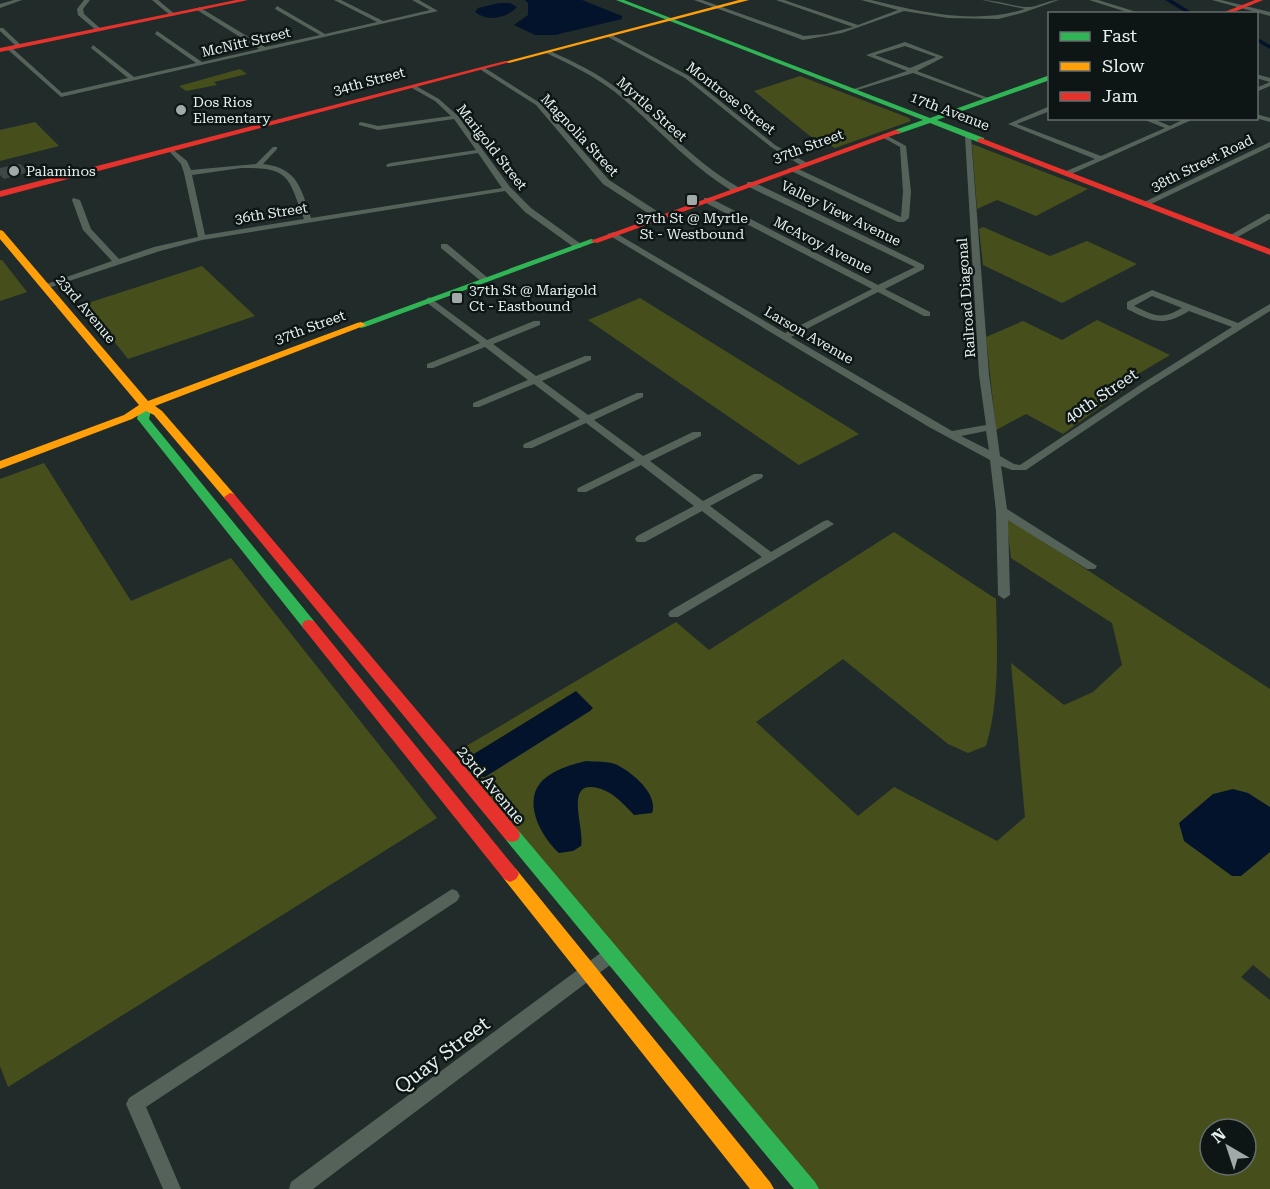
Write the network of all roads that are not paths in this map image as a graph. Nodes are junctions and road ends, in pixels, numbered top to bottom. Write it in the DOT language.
graph roads {
  1 [pos="19,0"];
  2 [pos="87,0"];
  3 [pos="155,0"];
  4 [pos="244,0"];
  5 [pos="337,0"];
  6 [pos="415,0"];
  7 [pos="619,0"];
  8 [pos="697,0"];
  9 [pos="746,0"];
  10 [pos="779,0"];
  11 [pos="864,0"];
  12 [pos="985,0"];
  13 [pos="1056,0"];
  14 [pos="1092,0"];
  15 [pos="1215,0"];
  16 [pos="1260,0"];
  17 [pos="0,6"];
  18 [pos="719,7"];
  19 [pos="1242,7"];
  20 [pos="277,8"];
  21 [pos="1030,8"];
  22 [pos="199,9"];
  23 [pos="904,9"];
  24 [pos="1134,12"];
  25 [pos="1228,12"];
  26 [pos="1270,14"];
  27 [pos="173,15"];
  28 [pos="669,20"];
  29 [pos="383,23"];
  30 [pos="856,26"];
  31 [pos="1,29"];
  32 [pos="99,30"];
  33 [pos="157,33"];
  34 [pos="326,36"];
  35 [pos="610,36"];
  36 [pos="93,47"];
  37 [pos="9,48"];
  38 [pos="265,50"];
  39 [pos="548,52"];
  40 [pos="201,64"];
  41 [pos="483,69"];
  42 [pos="912,71"];
  43 [pos="1048,78"];
  44 [pos="133,79"];
  45 [pos="414,87"];
  46 [pos="853,91"];
  47 [pos="988,99"];
  48 [pos="1048,109"];
  49 [pos="456,117"];
  50 [pos="1149,120"];
  51 [pos="1189,120"];
  52 [pos="928,121"];
  53 [pos="360,124"];
  54 [pos="1171,128"];
  55 [pos="884,136"];
  56 [pos="968,136"];
  57 [pos="1270,144"];
  58 [pos="275,148"];
  59 [pos="171,150"];
  60 [pos="481,151"];
  61 [pos="1102,159"];
  62 [pos="805,164"];
  63 [pos="390,165"];
  64 [pos="258,166"];
  65 [pos="791,169"];
  66 [pos="188,173"];
  67 [pos="1067,174"];
  68 [pos="750,184"];
  69 [pos="507,189"];
  70 [pos="735,189"];
  71 [pos="0,194"];
  72 [pos="76,200"];
  73 [pos="707,200"];
  74 [pos="1144,204"];
  75 [pos="1270,216"];
  76 [pos="660,217"];
  77 [pos="308,221"];
  78 [pos="0,233"];
  79 [pos="612,234"];
  80 [pos="1231,237"];
  81 [pos="202,238"];
  82 [pos="444,246"];
  83 [pos="578,246"];
  84 [pos="1270,252"];
  85 [pos="117,262"];
  86 [pos="485,279"];
  87 [pos="45,286"];
  88 [pos="879,289"];
  89 [pos="429,300"];
  90 [pos="1190,307"];
  91 [pos="1270,308"];
  92 [pos="927,314"];
  93 [pos="537,323"];
  94 [pos="1239,327"];
  95 [pos="786,336"];
  96 [pos="486,344"];
  97 [pos="588,358"];
  98 [pos="430,366"];
  99 [pos="535,381"];
  100 [pos="640,395"];
  101 [pos="476,405"];
  102 [pos="146,406"];
  103 [pos="586,420"];
  104 [pos="989,428"];
  105 [pos="697,434"];
  106 [pos="949,434"];
  107 [pos="528,446"];
  108 [pos="0,452"];
  109 [pos="994,458"];
  110 [pos="642,461"];
  111 [pos="0,465"];
  112 [pos="758,476"];
  113 [pos="582,490"];
  114 [pos="702,507"];
  115 [pos="1002,512"];
  116 [pos="828,524"];
  117 [pos="641,539"];
  118 [pos="770,557"];
  119 [pos="1091,566"];
  120 [pos="1004,595"];
  121 [pos="674,614"];
  122 [pos="452,896"];
  123 [pos="612,954"];
  124 [pos="589,971"];
  125 [pos="172,1189"];
  126 [pos="298,1189"];
  127 [pos="763,1189"];
  128 [pos="808,1189"];
  1 -- 17 [label="street"];
  2 -- 32 [label="street"];
  3 -- 27 [label="street"];
  4 -- 22 [label="main road"];
  5 -- 29 [label="street"];
  6 -- 29 [label="street, McNitt Street"];
  7 -- 28 [label="main road, 17th Avenue"];
  8 -- 18 [label="street"];
  9 -- 18 [label="main road, 34th Street"];
  10 -- 30 [label="street"];
  11 -- 23 [label="street"];
  12 -- 21 [label="street"];
  13 -- 21 [label="street"];
  14 -- 24 [label="street"];
  15 -- 19 [label="street"];
  16 -- 19 [label="main road"];
  18 -- 28 [label="main road, 34th Street"];
  18 -- 30 [label="street"];
  19 -- 25 [label="main road"];
  19 -- 26 [label="street"];
  20 -- 34 [label="street"];
  21 -- 23 [label="street"];
  22 -- 27 [label="main road"];
  22 -- 38 [label="street"];
  23 -- 30 [label="street"];
  27 -- 32 [label="main road"];
  28 -- 35 [label="main road, 34th Street"];
  28 -- 46 [label="main road, 17th Avenue"];
  29 -- 34 [label="street, McNitt Street"];
  31 -- 37 [label="street"];
  32 -- 37 [label="main road"];
  33 -- 40 [label="street"];
  34 -- 38 [label="street, McNitt Street"];
  35 -- 39 [label="main road, 34th Street"];
  35 -- 62 [label="street, Montrose Street"];
  36 -- 44 [label="street"];
  37 -- 44 [label="street, McNitt Street"];
  38 -- 40 [label="street, McNitt Street"];
  39 -- 41 [label="main road, 34th Street"];
  39 -- 70 [label="street, Myrtle Street"];
  40 -- 44 [label="street, McNitt Street"];
  41 -- 45 [label="main road, 34th Street"];
  41 -- 76 [label="street, Magnolia Street"];
  42 -- 42 [label="street"];
  42 -- 46 [label="street"];
  42 -- 47 [label="street"];
  43 -- 47 [label="main road, 37th Street"];
  45 -- 49 [label="street, Marigold Street"];
  45 -- 59 [label="main road, 34th Street"];
  46 -- 52 [label="main road, 17th Avenue"];
  47 -- 52 [label="main road, 37th Street"];
  48 -- 61 [label="street"];
  49 -- 53 [label="street"];
  49 -- 60 [label="street, Marigold Street"];
  50 -- 54 [label="street"];
  51 -- 54 [label="street"];
  52 -- 55 [label="main road, 37th Street"];
  52 -- 56 [label="main road, 17th Avenue"];
  54 -- 61 [label="street"];
  55 -- 62 [label="main road, 37th Street"];
  55 -- 65 [label="street, Valley View Avenue"];
  56 -- 67 [label="main road, 17th Avenue"];
  56 -- 104 [label="street, Railroad Diagonal"];
  57 -- 74 [label="street, 38th Street Road"];
  58 -- 64 [label="street"];
  59 -- 66 [label="street"];
  59 -- 71 [label="main road, 34th Street"];
  60 -- 63 [label="street"];
  60 -- 69 [label="street, Marigold Street"];
  61 -- 67 [label="street"];
  62 -- 65 [label="main road, 37th Street"];
  64 -- 66 [label="street"];
  64 -- 77 [label="street"];
  65 -- 68 [label="main road, 37th Street"];
  66 -- 81 [label="street"];
  67 -- 74 [label="main road, 17th Avenue"];
  68 -- 70 [label="main road, 37th Street"];
  68 -- 88 [label="street, Valley View Avenue"];
  69 -- 77 [label="street, 36th Street"];
  69 -- 83 [label="street, Marigold Street"];
  70 -- 73 [label="main road, 37th Street"];
  72 -- 85 [label="street"];
  73 -- 76 [label="main road, 37th Street"];
  73 -- 88 [label="street, McAvoy Avenue"];
  74 -- 80 [label="main road, 17th Avenue"];
  75 -- 80 [label="street"];
  76 -- 79 [label="main road, 37th Street"];
  77 -- 81 [label="street, 36th Street"];
  78 -- 87 [label="main road, 23rd Avenue"];
  79 -- 83 [label="main road, 37th Street"];
  79 -- 95 [label="street, Larson Avenue"];
  80 -- 84 [label="main road, 17th Avenue"];
  81 -- 85 [label="street, 36th Street"];
  82 -- 86 [label="street"];
  83 -- 86 [label="main road, 37th Street"];
  85 -- 87 [label="street, 36th Street"];
  86 -- 89 [label="main road, 37th Street"];
  87 -- 102 [label="main road, 23rd Avenue"];
  88 -- 92 [label="street, McAvoy Avenue"];
  88 -- 95 [label="street"];
  89 -- 96 [label="street"];
  89 -- 102 [label="main road, 37th Street"];
  90 -- 90 [label="street"];
  90 -- 94 [label="street"];
  91 -- 94 [label="street, 40th Street"];
  93 -- 96 [label="street"];
  94 -- 109 [label="street, 40th Street"];
  95 -- 106 [label="street, Larson Avenue"];
  96 -- 98 [label="street"];
  96 -- 99 [label="street"];
  97 -- 99 [label="street"];
  99 -- 101 [label="street"];
  99 -- 103 [label="street"];
  100 -- 103 [label="street"];
  102 -- 108 [label="main road, 37th Street"];
  102 -- 111 [label="main road, 37th Street"];
  102 -- 123 [label="main road, 23rd Avenue"];
  102 -- 124 [label="main road, 23rd Avenue"];
  103 -- 107 [label="street"];
  103 -- 110 [label="street"];
  104 -- 106 [label="street"];
  104 -- 109 [label="street, Railroad Diagonal"];
  105 -- 110 [label="street"];
  106 -- 109 [label="street, Larson Avenue"];
  109 -- 115 [label="street"];
  110 -- 113 [label="street"];
  110 -- 114 [label="street"];
  112 -- 114 [label="street"];
  114 -- 117 [label="street"];
  114 -- 118 [label="street"];
  115 -- 119 [label="street"];
  115 -- 120 [label="street"];
  116 -- 118 [label="street"];
  118 -- 121 [label="street"];
  122 -- 125 [label="street"];
  123 -- 124 [label="street, Quay Street"];
  123 -- 128 [label="main road, 23rd Avenue"];
  124 -- 126 [label="street, Quay Street"];
  124 -- 127 [label="main road, 23rd Avenue"];
}
